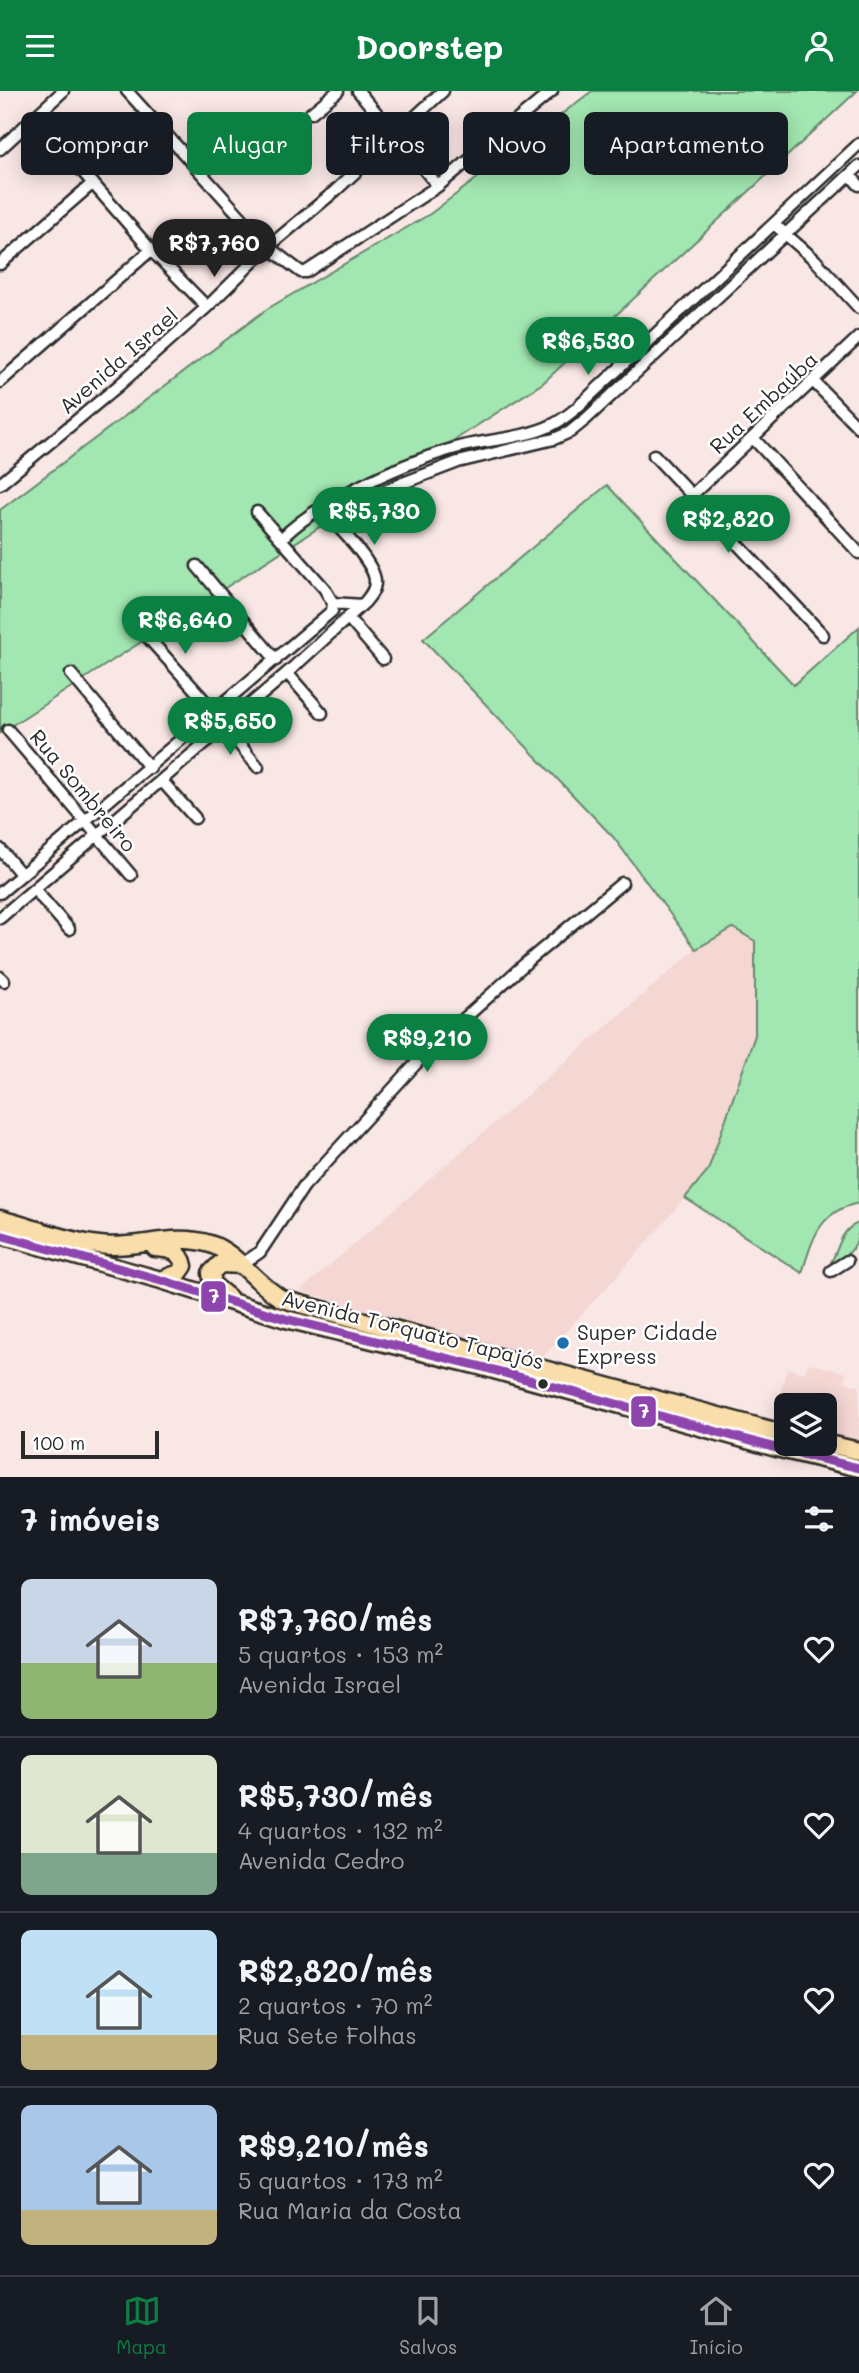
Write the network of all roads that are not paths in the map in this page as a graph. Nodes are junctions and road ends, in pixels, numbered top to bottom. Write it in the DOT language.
graph roads {
  1 [pos="63,91"];
  2 [pos="127,91"];
  3 [pos="338,91"];
  4 [pos="358,91"];
  5 [pos="443,91"];
  6 [pos="547,93"];
  7 [pos="40,112"];
  8 [pos="376,112"];
  9 [pos="420,112"];
  10 [pos="312,113"];
  11 [pos="21,130"];
  12 [pos="859,144"];
  13 [pos="0,149"];
  14 [pos="859,166"];
  15 [pos="86,175"];
  16 [pos="352,175"];
  17 [pos="429,175"];
  18 [pos="849,175"];
  19 [pos="93,183"];
  20 [pos="859,185"];
  21 [pos="438,186"];
  22 [pos="774,224"];
  23 [pos="785,234"];
  24 [pos="268,247"];
  25 [pos="151,250"];
  26 [pos="0,264"];
  27 [pos="207,307"];
  28 [pos="859,308"];
  29 [pos="859,337"];
  30 [pos="632,357"];
  31 [pos="642,367"];
  32 [pos="813,381"];
  33 [pos="0,382"];
  34 [pos="859,428"];
  35 [pos="753,437"];
  36 [pos="477,443"];
  37 [pos="654,455"];
  38 [pos="479,456"];
  39 [pos="0,484"];
  40 [pos="693,494"];
  41 [pos="318,510"];
  42 [pos="257,512"];
  43 [pos="339,526"];
  44 [pos="282,538"];
  45 [pos="859,553"];
  46 [pos="197,566"];
  47 [pos="333,603"];
  48 [pos="362,605"];
  49 [pos="349,619"];
  50 [pos="133,621"];
  51 [pos="823,635"];
  52 [pos="383,659"];
  53 [pos="276,660"];
  54 [pos="287,673"];
  55 [pos="71,674"];
  56 [pos="215,712"];
  57 [pos="322,713"];
  58 [pos="225,727"];
  59 [pos="8,730"];
  60 [pos="258,767"];
  61 [pos="150,768"];
  62 [pos="162,781"];
  63 [pos="195,818"];
  64 [pos="86,821"];
  65 [pos="98,835"];
  66 [pos="0,849"];
  67 [pos="21,874"];
  68 [pos="131,875"];
  69 [pos="622,883"];
  70 [pos="34,889"];
  71 [pos="0,893"];
  72 [pos="0,918"];
  73 [pos="69,929"];
  74 [pos="0,1219"];
  75 [pos="0,1235"];
  76 [pos="125,1245"];
  77 [pos="846,1261"];
  78 [pos="241,1265"];
  79 [pos="831,1271"];
  80 [pos="161,1280"];
  81 [pos="246,1307"];
  82 [pos="774,1431"];
  83 [pos="837,1446"];
  84 [pos="859,1451"];
  85 [pos="859,1468"];
  1 -- 7 [label="street"];
  2 -- 24 [label="street"];
  3 -- 10 [label="street"];
  4 -- 8 [label="street"];
  5 -- 9 [label="street, Avenida Israel"];
  6 -- 21 [label="street"];
  11 -- 13 [label="street"];
  12 -- 22 [label="street"];
  14 -- 18 [label="street"];
  15 -- 19 [label="street"];
  16 -- 24 [label="street, Avenida Israel"];
  17 -- 21 [label="street"];
  18 -- 20 [label="street"];
  18 -- 23 [label="street"];
  19 -- 25 [label="street"];
  19 -- 26 [label="street"];
  21 -- 24 [label="street"];
  22 -- 23 [label="street"];
  22 -- 30 [label="street"];
  23 -- 28 [label="street"];
  23 -- 31 [label="street"];
  24 -- 27 [label="street, Avenida Israel"];
  25 -- 27 [label="street"];
  25 -- 33 [label="street"];
  27 -- 39 [label="street, Avenida Israel"];
  29 -- 32 [label="street, Rua Embaúba"];
  30 -- 31 [label="street"];
  30 -- 36 [label="street"];
  31 -- 38 [label="street"];
  32 -- 34 [label="street"];
  32 -- 35 [label="street, Rua Embaúba"];
  35 -- 40 [label="street, Rua Embaúba"];
  35 -- 45 [label="street"];
  36 -- 38 [label="street"];
  36 -- 41 [label="street"];
  37 -- 40 [label="street"];
  38 -- 43 [label="street"];
  40 -- 51 [label="street"];
  41 -- 43 [label="street"];
  41 -- 44 [label="street"];
  42 -- 44 [label="street"];
  43 -- 48 [label="street"];
  44 -- 47 [label="street"];
  46 -- 53 [label="street"];
  47 -- 48 [label="street"];
  47 -- 53 [label="street"];
  48 -- 49 [label="street"];
  49 -- 52 [label="street"];
  49 -- 54 [label="street"];
  50 -- 56 [label="street"];
  53 -- 56 [label="street"];
  54 -- 57 [label="street"];
  54 -- 58 [label="street"];
  55 -- 61 [label="street"];
  56 -- 61 [label="street"];
  58 -- 60 [label="street"];
  58 -- 62 [label="street"];
  59 -- 64 [label="street, Rua Sombreiro"];
  61 -- 64 [label="street"];
  62 -- 63 [label="street"];
  62 -- 65 [label="street"];
  64 -- 65 [label="street, Rua Sombreiro"];
  64 -- 67 [label="street"];
  65 -- 68 [label="street, Rua Sombreiro"];
  65 -- 70 [label="street"];
  66 -- 67 [label="street"];
  67 -- 71 [label="street"];
  69 -- 78 [label="street"];
  70 -- 72 [label="street"];
  70 -- 73 [label="street"];
  74 -- 76 [label="highway, Avenida Torquato Tapajós"];
  75 -- 80 [label="highway, Avenida Torquato Tapajós"];
  76 -- 78 [label="highway, Avenida Torquato Tapajós"];
  76 -- 80 [label="highway"];
  77 -- 79 [label="street"];
  78 -- 81 [label="highway"];
  78 -- 82 [label="highway, Avenida Torquato Tapajós"];
  80 -- 81 [label="highway, Avenida Torquato Tapajós"];
  81 -- 85 [label="highway, Avenida Torquato Tapajós"];
  83 -- 84 [label="highway"];
}
